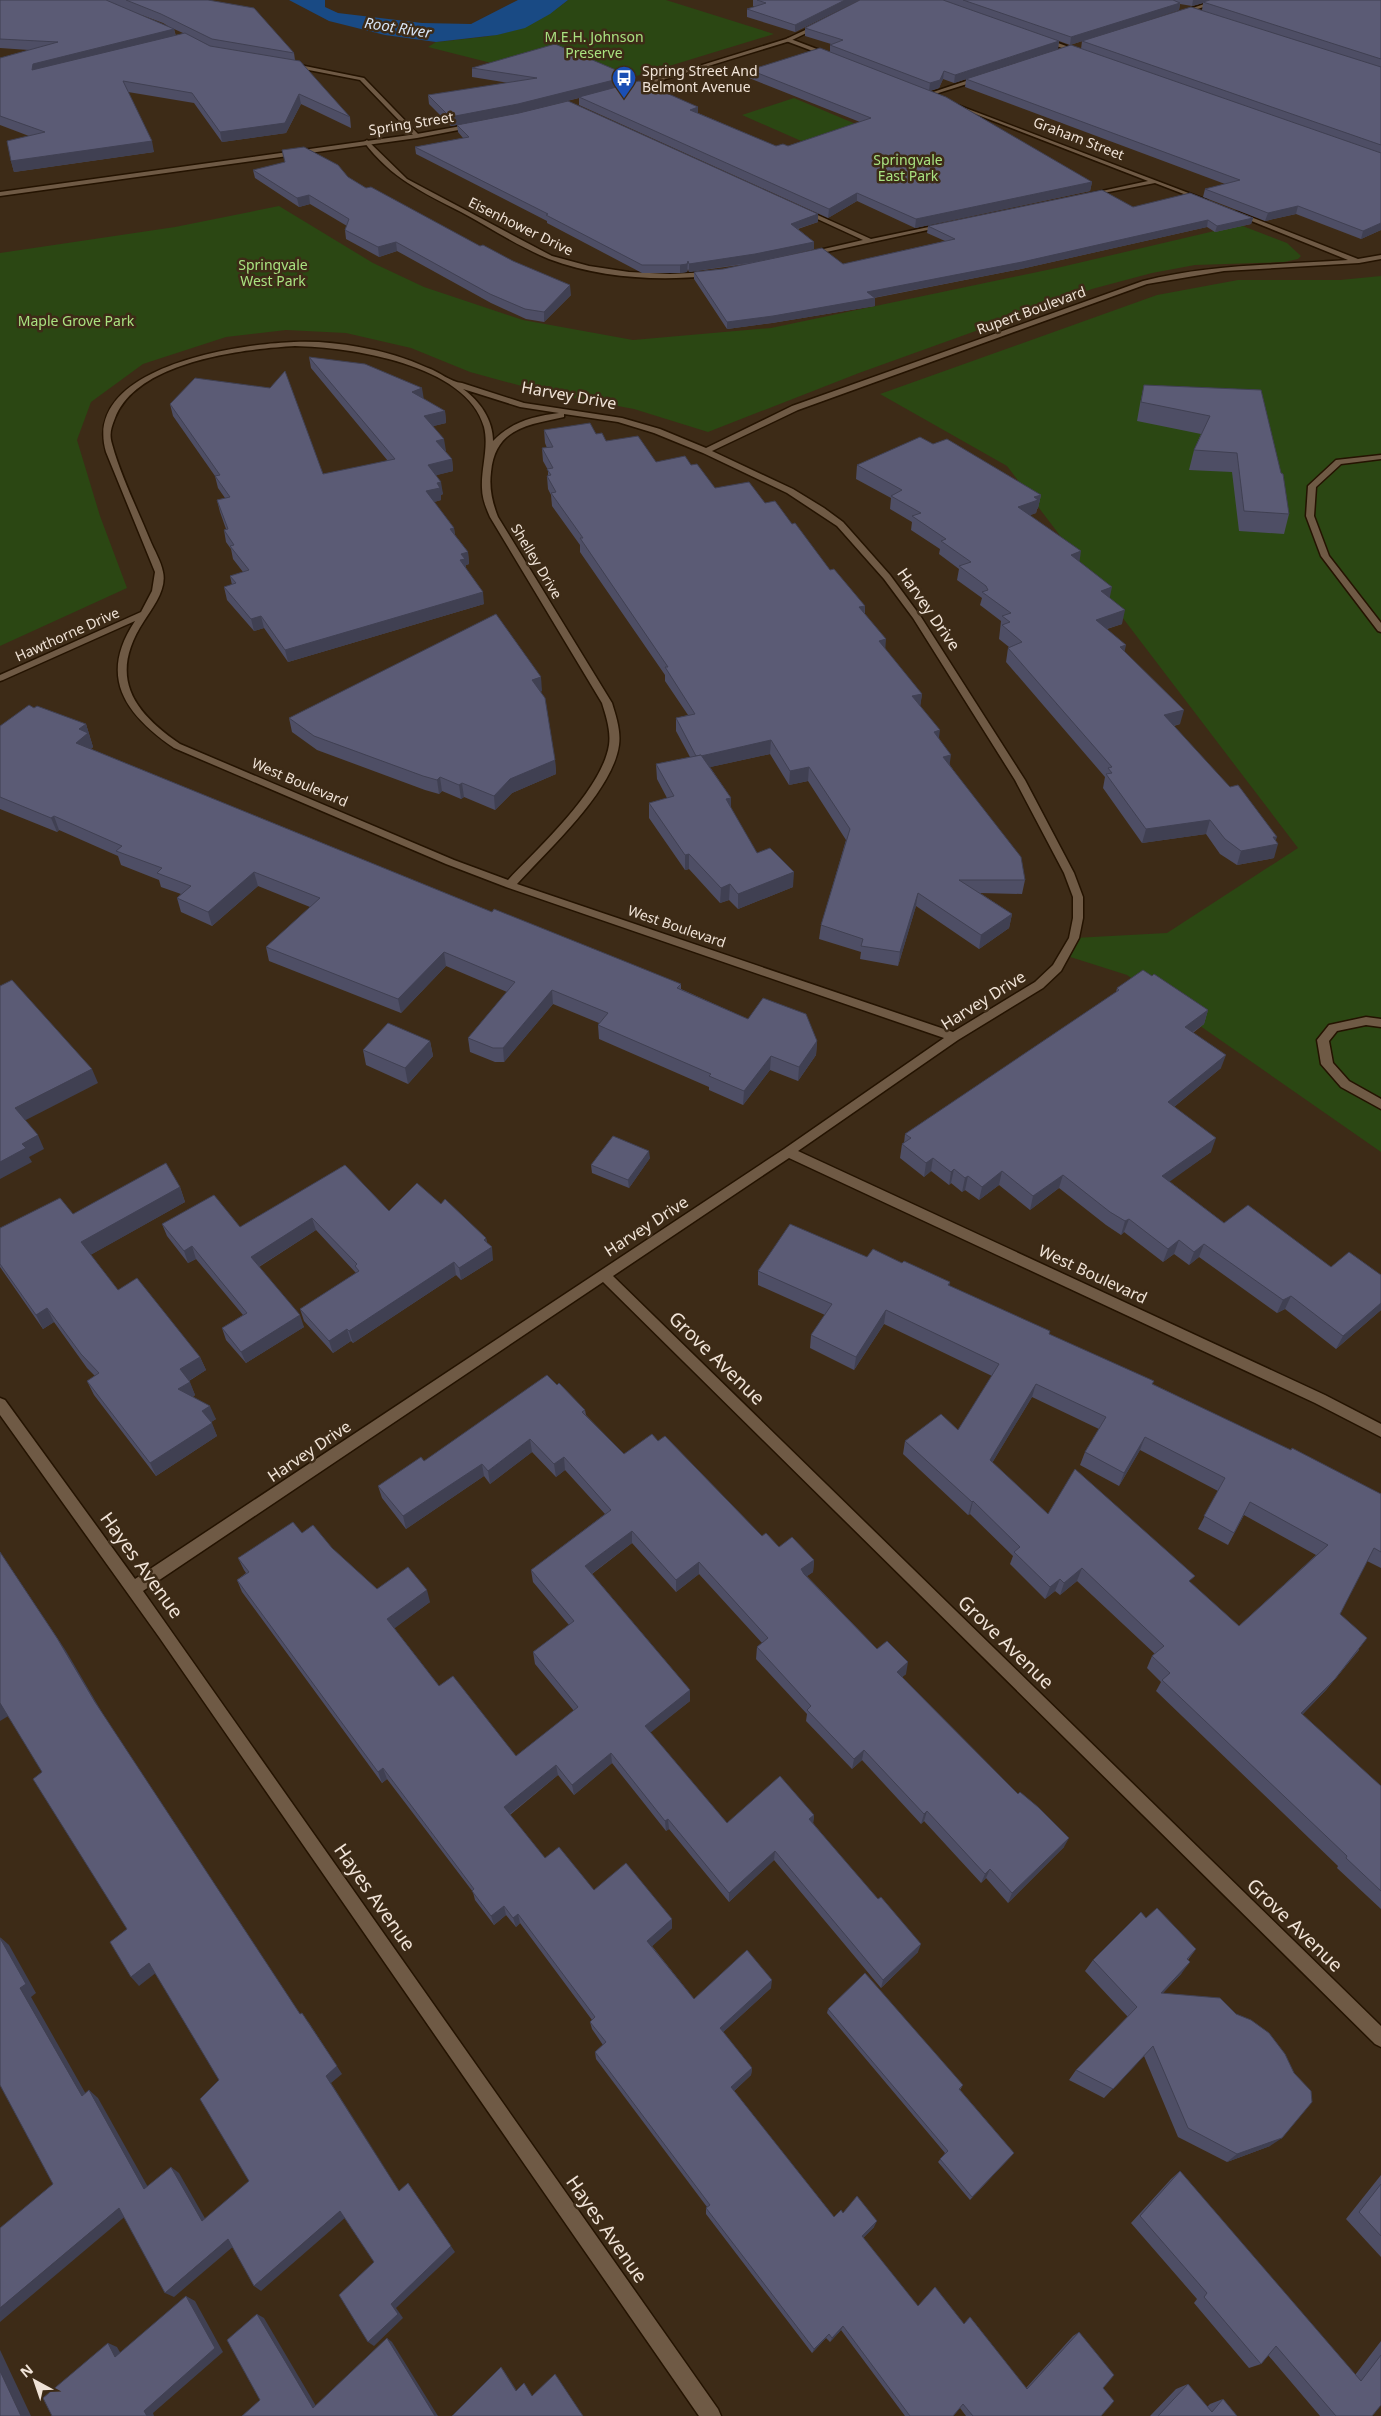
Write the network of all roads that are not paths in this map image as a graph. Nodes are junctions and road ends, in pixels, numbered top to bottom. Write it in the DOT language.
graph roads {
  1 [pos="1221,0"];
  2 [pos="1175,5"];
  3 [pos="1190,10"];
  4 [pos="1200,13"];
  5 [pos="1172,16"];
  6 [pos="829,20"];
  7 [pos="1041,39"];
  8 [pos="788,40"];
  9 [pos="1078,46"];
  10 [pos="1069,48"];
  11 [pos="1060,52"];
  12 [pos="1087,55"];
  13 [pos="833,57"];
  14 [pos="278,63"];
  15 [pos="986,76"];
  16 [pos="623,90"];
  17 [pos="921,91"];
  18 [pos="930,94"];
  19 [pos="483,124"];
  20 [pos="417,136"];
  21 [pos="367,142"];
  22 [pos="1156,181"];
  23 [pos="0,194"];
  24 [pos="1080,197"];
  25 [pos="1211,203"];
  26 [pos="798,208"];
  27 [pos="1230,210"];
  28 [pos="956,223"];
  29 [pos="870,241"];
  30 [pos="796,257"];
  31 [pos="1381,257"];
  32 [pos="1360,261"];
  33 [pos="714,273"];
  34 [pos="291,343"];
  35 [pos="438,376"];
  36 [pos="591,415"];
  37 [pos="706,451"];
  38 [pos="490,453"];
  39 [pos="1381,457"];
  40 [pos="144,614"];
  41 [pos="1380,630"];
  42 [pos="0,678"];
  43 [pos="510,885"];
  44 [pos="1381,1023"];
  45 [pos="954,1037"];
  46 [pos="1381,1106"];
  47 [pos="788,1152"];
  48 [pos="603,1274"];
  49 [pos="0,1404"];
  50 [pos="1381,1431"];
  51 [pos="133,1589"];
  52 [pos="1381,2038"];
  53 [pos="712,2416"];
  1 -- 3 [label="street"];
  2 -- 3 [label="street"];
  3 -- 4 [label="street"];
  3 -- 5 [label="street"];
  6 -- 8 [label="street"];
  7 -- 10 [label="street"];
  8 -- 13 [label="street"];
  8 -- 16 [label="street"];
  9 -- 10 [label="street"];
  10 -- 11 [label="street"];
  10 -- 12 [label="street"];
  14 -- 20 [label="street"];
  15 -- 18 [label="street"];
  17 -- 18 [label="street, Graham Street"];
  18 -- 22 [label="street, Graham Street"];
  19 -- 20 [label="street, Spring Street"];
  20 -- 21 [label="street, Spring Street"];
  21 -- 23 [label="street, Spring Street"];
  21 -- 33 [label="street, Eisenhower Drive"];
  22 -- 24 [label="street"];
  22 -- 25 [label="street, Graham Street"];
  26 -- 29 [label="street"];
  27 -- 32 [label="street"];
  28 -- 29 [label="street"];
  29 -- 30 [label="street"];
  31 -- 32 [label="street, Rupert Boulevard"];
  32 -- 37 [label="street, Rupert Boulevard"];
  34 -- 35 [label="street, Shelley Drive"];
  34 -- 40 [label="street, West Boulevard"];
  35 -- 36 [label="street, Harvey Drive"];
  35 -- 38 [label="street, Shelley Drive"];
  36 -- 37 [label="street, Harvey Drive"];
  36 -- 38 [label="street"];
  37 -- 45 [label="street, Harvey Drive"];
  38 -- 43 [label="street, Shelley Drive"];
  39 -- 41 [label="street"];
  40 -- 42 [label="street, Hawthorne Drive"];
  40 -- 43 [label="street, West Boulevard"];
  43 -- 45 [label="street, West Boulevard"];
  44 -- 46 [label="street"];
  45 -- 47 [label="street, Harvey Drive"];
  47 -- 48 [label="street, Harvey Drive"];
  47 -- 50 [label="street, West Boulevard"];
  48 -- 51 [label="street, Harvey Drive"];
  48 -- 52 [label="street, Grove Avenue"];
  49 -- 51 [label="street, Hayes Avenue"];
  51 -- 53 [label="street, Hayes Avenue"];
}
